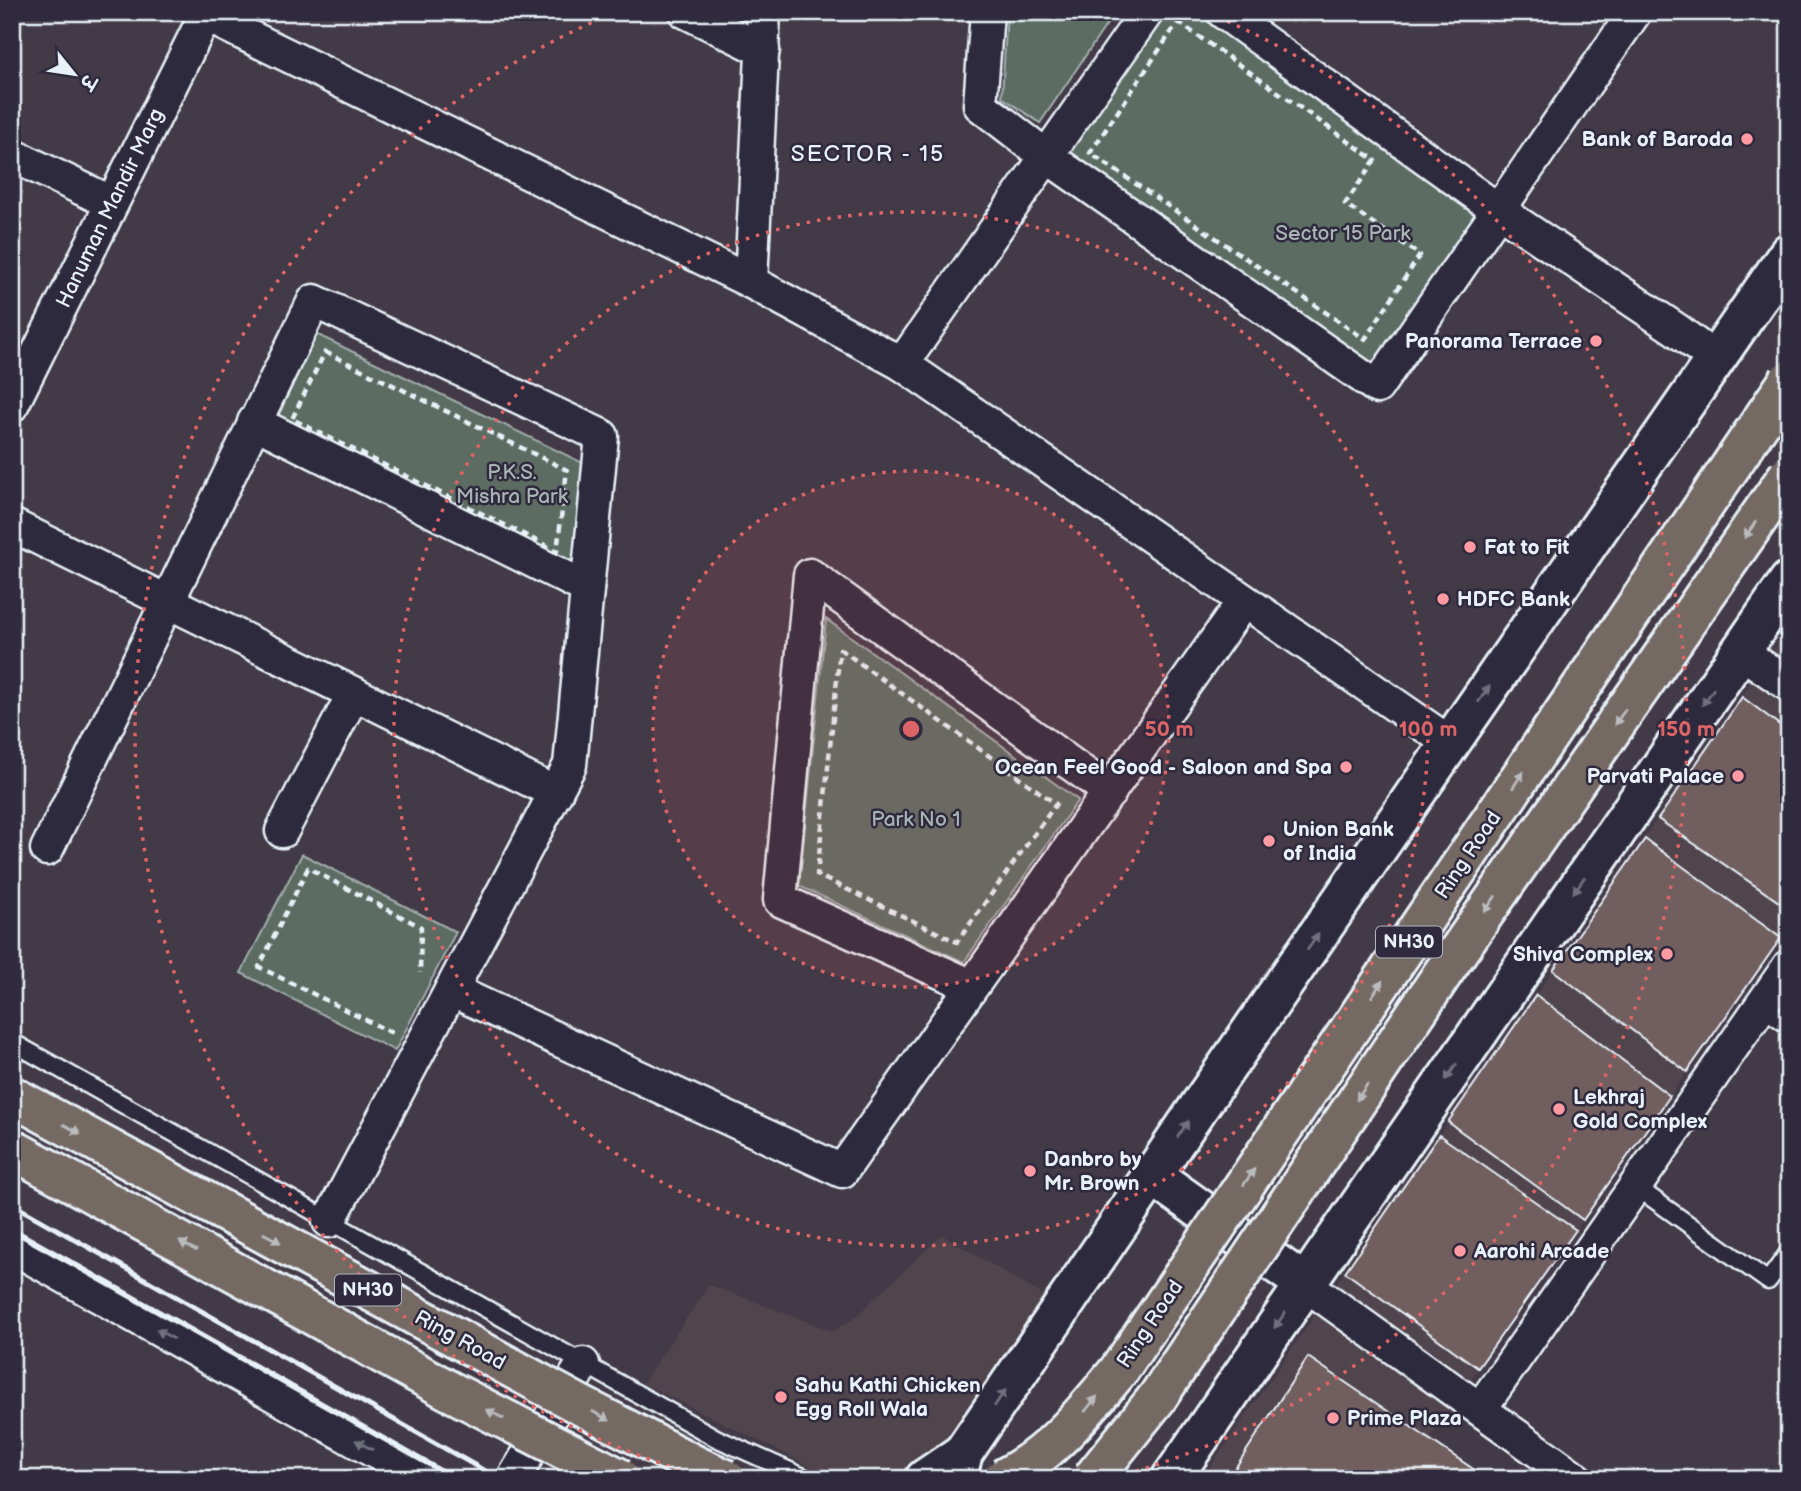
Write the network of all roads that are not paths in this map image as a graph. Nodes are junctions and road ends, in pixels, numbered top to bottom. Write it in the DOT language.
graph roads {
  1 [pos="686,12"];
  2 [pos="765,12"];
  3 [pos="987,12"];
  4 [pos="1147,12"];
  5 [pos="1223,12"];
  6 [pos="1634,12"];
  7 [pos="204,13"];
  8 [pos="763,50"];
  9 [pos="12,155"];
  10 [pos="1046,156"];
  11 [pos="112,203"];
  12 [pos="1498,210"];
  13 [pos="1789,253"];
  14 [pos="751,282"];
  15 [pos="1715,359"];
  16 [pos="902,364"];
  17 [pos="1789,380"];
  18 [pos="12,405"];
  19 [pos="254,422"];
  20 [pos="1789,474"];
  21 [pos="12,525"];
  22 [pos="1789,581"];
  23 [pos="587,588"];
  24 [pos="167,601"];
  25 [pos="1243,601"];
  26 [pos="1740,651"];
  27 [pos="1789,685"];
  28 [pos="354,693"];
  29 [pos="1450,743"];
  30 [pos="1110,792"];
  31 [pos="556,793"];
  32 [pos="282,831"];
  33 [pos="47,849"];
  34 [pos="1789,966"];
  35 [pos="972,986"];
  36 [pos="451,990"];
  37 [pos="1761,1006"];
  38 [pos="1789,1026"];
  39 [pos="12,1042"];
  40 [pos="12,1096"];
  41 [pos="12,1149"];
  42 [pos="1152,1175"];
  43 [pos="1635,1186"];
  44 [pos="329,1221"];
  45 [pos="12,1247"];
  46 [pos="1789,1252"];
  47 [pos="1305,1284"];
  48 [pos="583,1364"];
  49 [pos="1480,1409"];
  50 [pos="960,1466"];
  51 [pos="423,1479"];
  52 [pos="513,1479"];
  53 [pos="621,1479"];
  54 [pos="726,1479"];
  55 [pos="808,1479"];
  56 [pos="925,1479"];
  57 [pos="1002,1479"];
  58 [pos="1092,1479"];
  59 [pos="1171,1479"];
  60 [pos="1577,1479"];
  1 -- 8 [label="street"];
  2 -- 8 [label="street"];
  3 -- 10 [label="street"];
  4 -- 10 [label="street"];
  5 -- 12 [label="street"];
  6 -- 12 [label="street"];
  7 -- 11 [label="street, Hanuman Mandir Marg"];
  7 -- 14 [label="street"];
  8 -- 14 [label="street"];
  9 -- 11 [label="street"];
  10 -- 12 [label="street"];
  10 -- 16 [label="street"];
  11 -- 18 [label="street, Hanuman Mandir Marg"];
  12 -- 15 [label="street"];
  13 -- 15 [label="street"];
  14 -- 16 [label="street"];
  29 -- 15 [label="street, one-way"];
  16 -- 25 [label="street"];
  57 -- 17 [label="highway, Ring Road / NH30, one-way, bridge"];
  19 -- 23 [label="street"];
  19 -- 23 [label="street"];
  19 -- 24 [label="street"];
  20 -- 58 [label="highway, NH30, one-way, bridge"];
  21 -- 24 [label="street"];
  22 -- 26 [label="street"];
  23 -- 31 [label="street"];
  24 -- 28 [label="street"];
  24 -- 33 [label="street"];
  25 -- 29 [label="street"];
  25 -- 30 [label="street"];
  26 -- 27 [label="street"];
  26 -- 47 [label="street, one-way"];
  28 -- 31 [label="street"];
  28 -- 32 [label="street"];
  42 -- 29 [label="street, one-way"];
  30 -- 35 [label="street"];
  30 -- 35 [label="street"];
  31 -- 36 [label="street"];
  34 -- 37 [label="street"];
  35 -- 36 [label="street"];
  36 -- 44 [label="street"];
  37 -- 38 [label="lane"];
  37 -- 43 [label="street"];
  39 -- 44 [label="lane"];
  40 -- 54 [label="highway, Ring Road / NH30, one-way, bridge"];
  53 -- 41 [label="highway, NH30, one-way, bridge"];
  42 -- 47 [label="street"];
  50 -- 42 [label="street, one-way"];
  43 -- 46 [label="lane"];
  43 -- 49 [label="street"];
  44 -- 48 [label="lane"];
  51 -- 45 [label="street, one-way"];
  47 -- 49 [label="street"];
  47 -- 59 [label="street, one-way"];
  48 -- 52 [label="street"];
  48 -- 55 [label="lane"];
  49 -- 60 [label="street"];
  50 -- 56 [label="street"];
}
